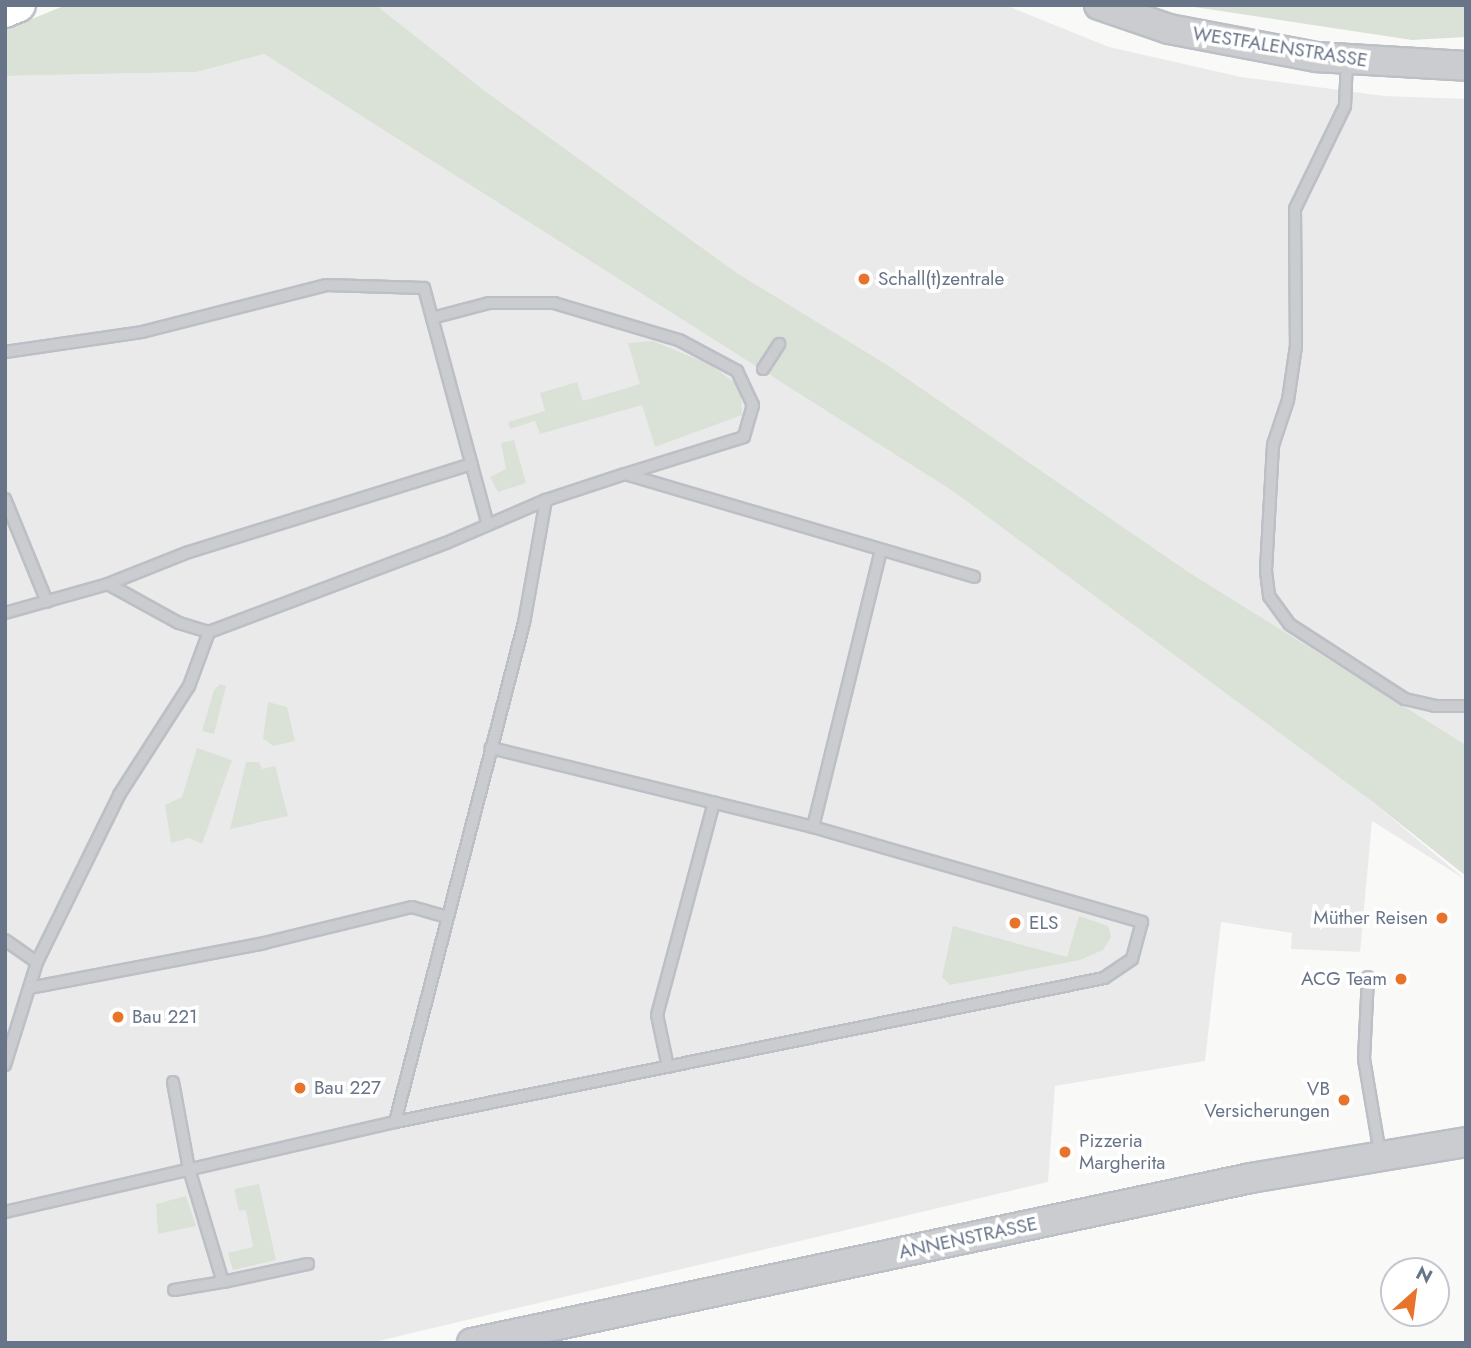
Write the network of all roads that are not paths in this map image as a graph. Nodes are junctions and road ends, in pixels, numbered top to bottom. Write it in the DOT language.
graph roads {
  1 [pos="19,5"];
  2 [pos="1098,5"];
  3 [pos="5,11"];
  4 [pos="1347,60"];
  5 [pos="1466,66"];
  6 [pos="432,318"];
  7 [pos="779,344"];
  8 [pos="5,352"];
  9 [pos="763,369"];
  10 [pos="472,464"];
  11 [pos="625,474"];
  12 [pos="5,499"];
  13 [pos="546,500"];
  14 [pos="488,525"];
  15 [pos="881,550"];
  16 [pos="974,578"];
  17 [pos="108,584"];
  18 [pos="47,602"];
  19 [pos="5,613"];
  20 [pos="209,632"];
  21 [pos="1466,706"];
  22 [pos="491,748"];
  23 [pos="714,803"];
  24 [pos="813,827"];
  25 [pos="447,917"];
  26 [pos="5,940"];
  27 [pos="37,962"];
  28 [pos="1367,977"];
  29 [pos="29,988"];
  30 [pos="5,1065"];
  31 [pos="668,1067"];
  32 [pos="173,1082"];
  33 [pos="395,1122"];
  34 [pos="1466,1142"];
  35 [pos="1380,1157"];
  36 [pos="189,1169"];
  37 [pos="5,1212"];
  38 [pos="308,1264"];
  39 [pos="223,1282"];
  40 [pos="174,1290"];
  41 [pos="472,1343"];
  1 -- 3 [label="main road"];
  2 -- 4 [label="street, WESTFALENSTRASSE"];
  4 -- 5 [label="street, WESTFALENSTRASSE"];
  4 -- 21 [label="lane"];
  6 -- 8 [label="lane"];
  6 -- 10 [label="lane"];
  6 -- 11 [label="lane"];
  7 -- 9 [label="lane"];
  10 -- 14 [label="lane"];
  10 -- 17 [label="lane"];
  11 -- 13 [label="lane"];
  11 -- 15 [label="lane"];
  12 -- 18 [label="lane"];
  13 -- 14 [label="lane"];
  13 -- 22 [label="lane"];
  14 -- 20 [label="lane"];
  15 -- 16 [label="lane"];
  15 -- 24 [label="lane"];
  17 -- 18 [label="lane"];
  17 -- 20 [label="lane"];
  18 -- 19 [label="lane"];
  20 -- 27 [label="lane"];
  22 -- 23 [label="lane"];
  22 -- 25 [label="lane"];
  23 -- 24 [label="lane"];
  23 -- 31 [label="lane"];
  24 -- 31 [label="lane"];
  25 -- 29 [label="lane"];
  25 -- 33 [label="lane"];
  26 -- 27 [label="lane"];
  27 -- 29 [label="lane"];
  28 -- 35 [label="lane"];
  29 -- 30 [label="lane"];
  31 -- 33 [label="lane"];
  32 -- 36 [label="lane"];
  33 -- 36 [label="lane"];
  34 -- 35 [label="street, ANNENSTRASSE"];
  35 -- 41 [label="street, ANNENSTRASSE"];
  36 -- 37 [label="lane"];
  36 -- 39 [label="lane"];
  38 -- 39 [label="lane"];
  39 -- 40 [label="lane"];
}
